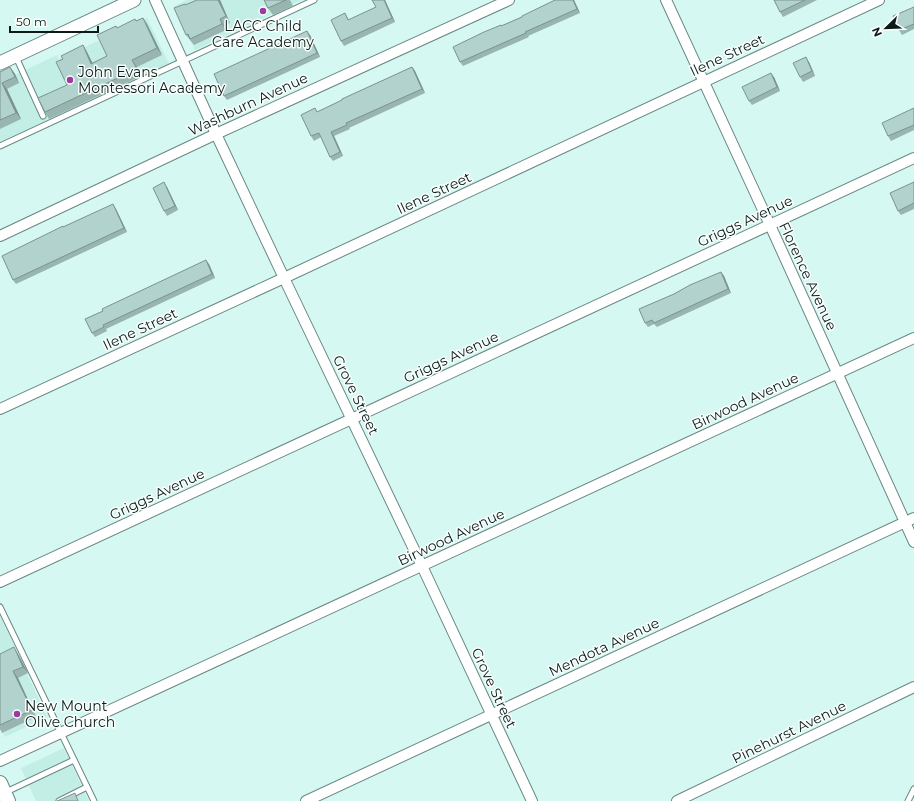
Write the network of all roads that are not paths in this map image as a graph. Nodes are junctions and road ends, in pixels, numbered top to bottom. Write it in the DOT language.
graph roads {
  1 [pos="134,0"];
  2 [pos="155,0"];
  3 [pos="314,0"];
  4 [pos="509,0"];
  5 [pos="666,0"];
  6 [pos="879,0"];
  7 [pos="15,56"];
  8 [pos="183,62"];
  9 [pos="0,63"];
  10 [pos="703,82"];
  11 [pos="43,116"];
  12 [pos="216,134"];
  13 [pos="0,146"];
  14 [pos="914,158"];
  15 [pos="770,225"];
  16 [pos="0,236"];
  17 [pos="284,278"];
  18 [pos="914,338"];
  19 [pos="837,373"];
  20 [pos="0,409"];
  21 [pos="352,419"];
  22 [pos="910,520"];
  23 [pos="914,542"];
  24 [pos="422,566"];
  25 [pos="0,582"];
  26 [pos="0,607"];
  27 [pos="914,687"];
  28 [pos="492,715"];
  29 [pos="61,732"];
  30 [pos="74,760"];
  31 [pos="0,761"];
  32 [pos="87,787"];
  33 [pos="914,789"];
  34 [pos="4,792"];
  35 [pos="59,801"];
  36 [pos="94,801"];
  37 [pos="306,801"];
  38 [pos="532,801"];
  39 [pos="677,801"];
  40 [pos="908,801"];
  1 -- 7 [label="street"];
  2 -- 8 [label="street, Grove Street"];
  3 -- 8 [label="lane"];
  4 -- 12 [label="street, Washburn Avenue"];
  5 -- 10 [label="street, Florence Avenue"];
  6 -- 10 [label="street, Ilene Street"];
  7 -- 9 [label="street"];
  7 -- 11 [label="lane"];
  8 -- 12 [label="street, Grove Street"];
  8 -- 13 [label="lane"];
  10 -- 15 [label="street, Florence Avenue"];
  10 -- 17 [label="street, Ilene Street"];
  12 -- 16 [label="street, Washburn Avenue"];
  12 -- 17 [label="street, Grove Street"];
  14 -- 15 [label="street, Griggs Avenue"];
  15 -- 19 [label="street, Florence Avenue"];
  15 -- 21 [label="street, Griggs Avenue"];
  17 -- 20 [label="street, Ilene Street"];
  17 -- 21 [label="street, Grove Street"];
  18 -- 19 [label="street, Birwood Avenue"];
  19 -- 22 [label="street, Florence Avenue"];
  19 -- 24 [label="street, Birwood Avenue"];
  21 -- 24 [label="street, Grove Street"];
  21 -- 25 [label="street, Griggs Avenue"];
  22 -- 23 [label="street, Florence Avenue"];
  22 -- 28 [label="street, Mendota Avenue"];
  24 -- 28 [label="street, Grove Street"];
  24 -- 29 [label="street, Birwood Avenue"];
  26 -- 29 [label="lane"];
  27 -- 39 [label="street, Pinehurst Avenue"];
  28 -- 37 [label="street, Mendota Avenue"];
  28 -- 38 [label="street, Grove Street"];
  29 -- 30 [label="lane"];
  29 -- 31 [label="street, Birwood Avenue"];
  30 -- 32 [label="lane"];
  30 -- 34 [label="lane"];
  32 -- 35 [label="lane"];
  32 -- 36 [label="lane"];
  33 -- 40 [label="lane"];
}
